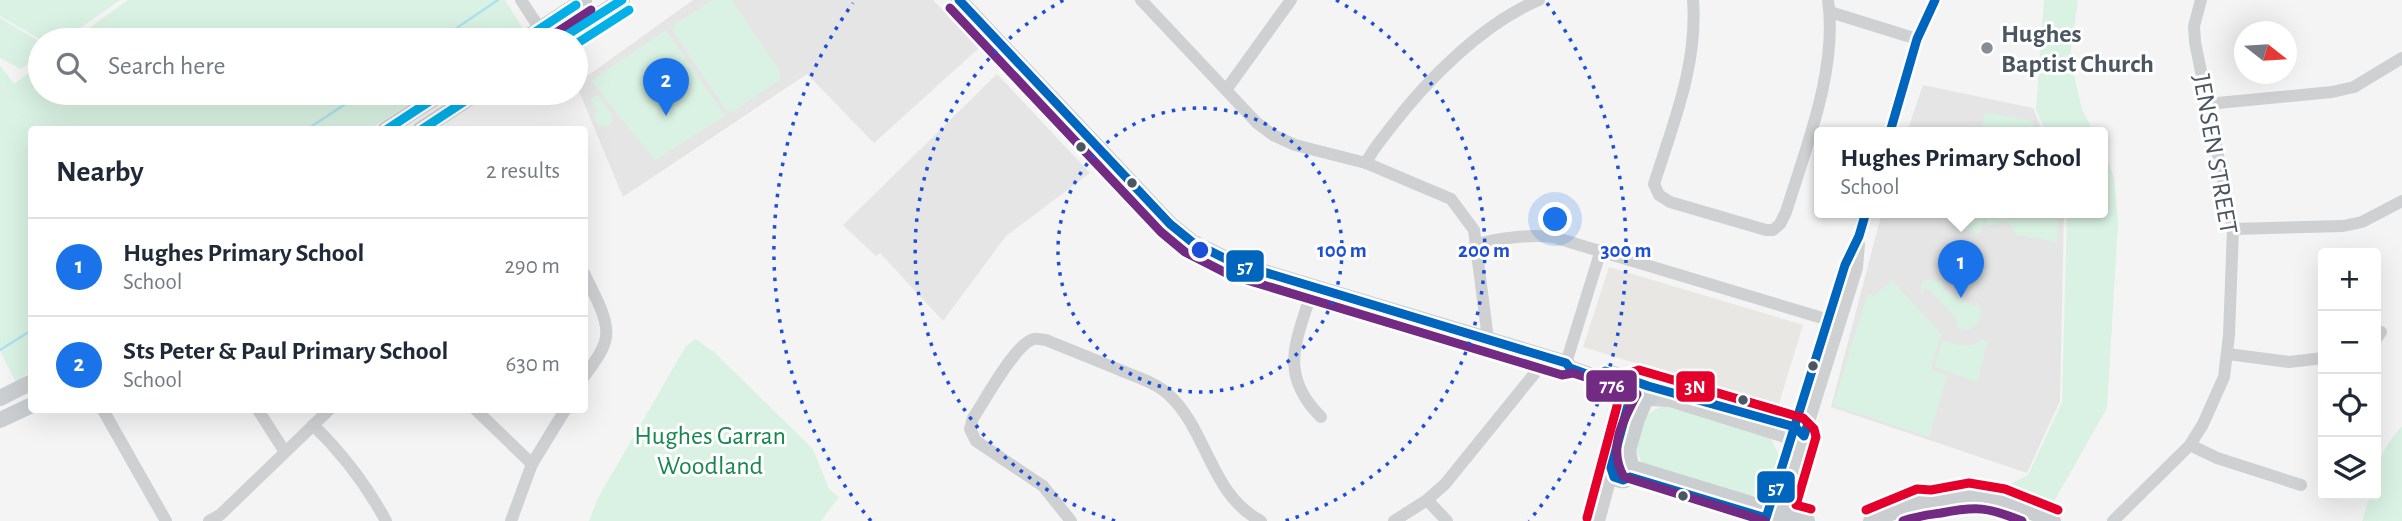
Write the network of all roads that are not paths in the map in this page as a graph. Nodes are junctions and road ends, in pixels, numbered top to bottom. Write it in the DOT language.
graph roads {
  1 [pos="584,0"];
  2 [pos="622,0"];
  3 [pos="959,0"];
  4 [pos="1141,0"];
  5 [pos="1291,0"];
  6 [pos="1539,0"];
  7 [pos="1693,0"];
  8 [pos="1935,0"];
  9 [pos="2201,0"];
  10 [pos="523,3"];
  11 [pos="1522,3"];
  12 [pos="1829,6"];
  13 [pos="587,22"];
  14 [pos="537,28"];
  15 [pos="550,28"];
  16 [pos="568,28"];
  17 [pos="578,28"];
  18 [pos="1917,39"];
  19 [pos="2402,58"];
  20 [pos="1226,90"];
  21 [pos="2207,104"];
  22 [pos="424,105"];
  23 [pos="459,105"];
  24 [pos="391,126"];
  25 [pos="426,126"];
  26 [pos="1891,127"];
  27 [pos="1366,163"];
  28 [pos="2402,201"];
  29 [pos="1864,218"];
  30 [pos="2233,229"];
  31 [pos="1477,244"];
  32 [pos="1601,250"];
  33 [pos="588,282"];
  34 [pos="1314,286"];
  35 [pos="1834,321"];
  36 [pos="1488,339"];
  37 [pos="2228,354"];
  38 [pos="1548,357"];
  39 [pos="2318,359"];
  40 [pos="1566,363"];
  41 [pos="588,369"];
  42 [pos="28,384"];
  43 [pos="1640,394"];
  44 [pos="0,398"];
  45 [pos="28,407"];
  46 [pos="105,413"];
  47 [pos="260,413"];
  48 [pos="326,413"];
  49 [pos="479,413"];
  50 [pos="563,413"];
  51 [pos="1321,417"];
  52 [pos="0,420"];
  53 [pos="313,425"];
  54 [pos="1797,434"];
  55 [pos="2190,445"];
  56 [pos="285,452"];
  57 [pos="532,464"];
  58 [pos="1623,471"];
  59 [pos="2301,485"];
  60 [pos="1427,500"];
  61 [pos="1927,503"];
  62 [pos="1774,516"];
  63 [pos="217,519"];
  64 [pos="1599,519"];
  65 [pos="2049,519"];
  66 [pos="166,521"];
  67 [pos="386,521"];
  68 [pos="511,521"];
  69 [pos="1071,521"];
  70 [pos="1261,521"];
  71 [pos="1394,521"];
  72 [pos="1447,521"];
  73 [pos="1807,521"];
  74 [pos="1871,521"];
  75 [pos="1887,521"];
  76 [pos="2113,521"];
  1 -- 15 [label="main road"];
  2 -- 13 [label="main road"];
  3 -- 34 [label="main road"];
  4 -- 20 [label="street"];
  5 -- 20 [label="street"];
  6 -- 11 [label="street"];
  7 -- 12 [label="street"];
  8 -- 18 [label="street"];
  9 -- 21 [label="street, JENSEN STREET"];
  10 -- 14 [label="street"];
  11 -- 27 [label="street"];
  12 -- 18 [label="street"];
  13 -- 16 [label="street"];
  13 -- 17 [label="main road"];
  18 -- 26 [label="street"];
  19 -- 21 [label="street"];
  20 -- 27 [label="street"];
  21 -- 30 [label="street, JENSEN STREET"];
  22 -- 24 [label="main road"];
  23 -- 25 [label="main road"];
  27 -- 31 [label="street"];
  28 -- 30 [label="street"];
  29 -- 35 [label="street"];
  30 -- 37 [label="street, JENSEN STREET"];
  31 -- 32 [label="street"];
  31 -- 36 [label="street"];
  32 -- 35 [label="street"];
  32 -- 40 [label="street"];
  33 -- 41 [label="street"];
  34 -- 36 [label="main road"];
  34 -- 51 [label="street"];
  35 -- 54 [label="street"];
  36 -- 38 [label="main road"];
  37 -- 39 [label="street"];
  37 -- 55 [label="street, JENSEN STREET"];
  38 -- 40 [label="main road"];
  38 -- 60 [label="street"];
  40 -- 43 [label="main road"];
  42 -- 44 [label="main road"];
  43 -- 54 [label="street"];
  43 -- 58 [label="main road"];
  45 -- 52 [label="main road"];
  46 -- 66 [label="street"];
  47 -- 56 [label="street"];
  48 -- 53 [label="street"];
  49 -- 57 [label="street"];
  50 -- 57 [label="street"];
  53 -- 56 [label="street"];
  53 -- 67 [label="street"];
  54 -- 62 [label="street"];
  55 -- 59 [label="street"];
  55 -- 76 [label="street, JENSEN STREET"];
  56 -- 63 [label="street"];
  57 -- 68 [label="street"];
  58 -- 62 [label="main road"];
  58 -- 64 [label="street"];
  60 -- 71 [label="street"];
  60 -- 72 [label="street"];
  61 -- 65 [label="main road"];
  61 -- 74 [label="main road"];
  61 -- 75 [label="main road"];
  62 -- 73 [label="main road"];
  69 -- 70 [label="street"];
}
